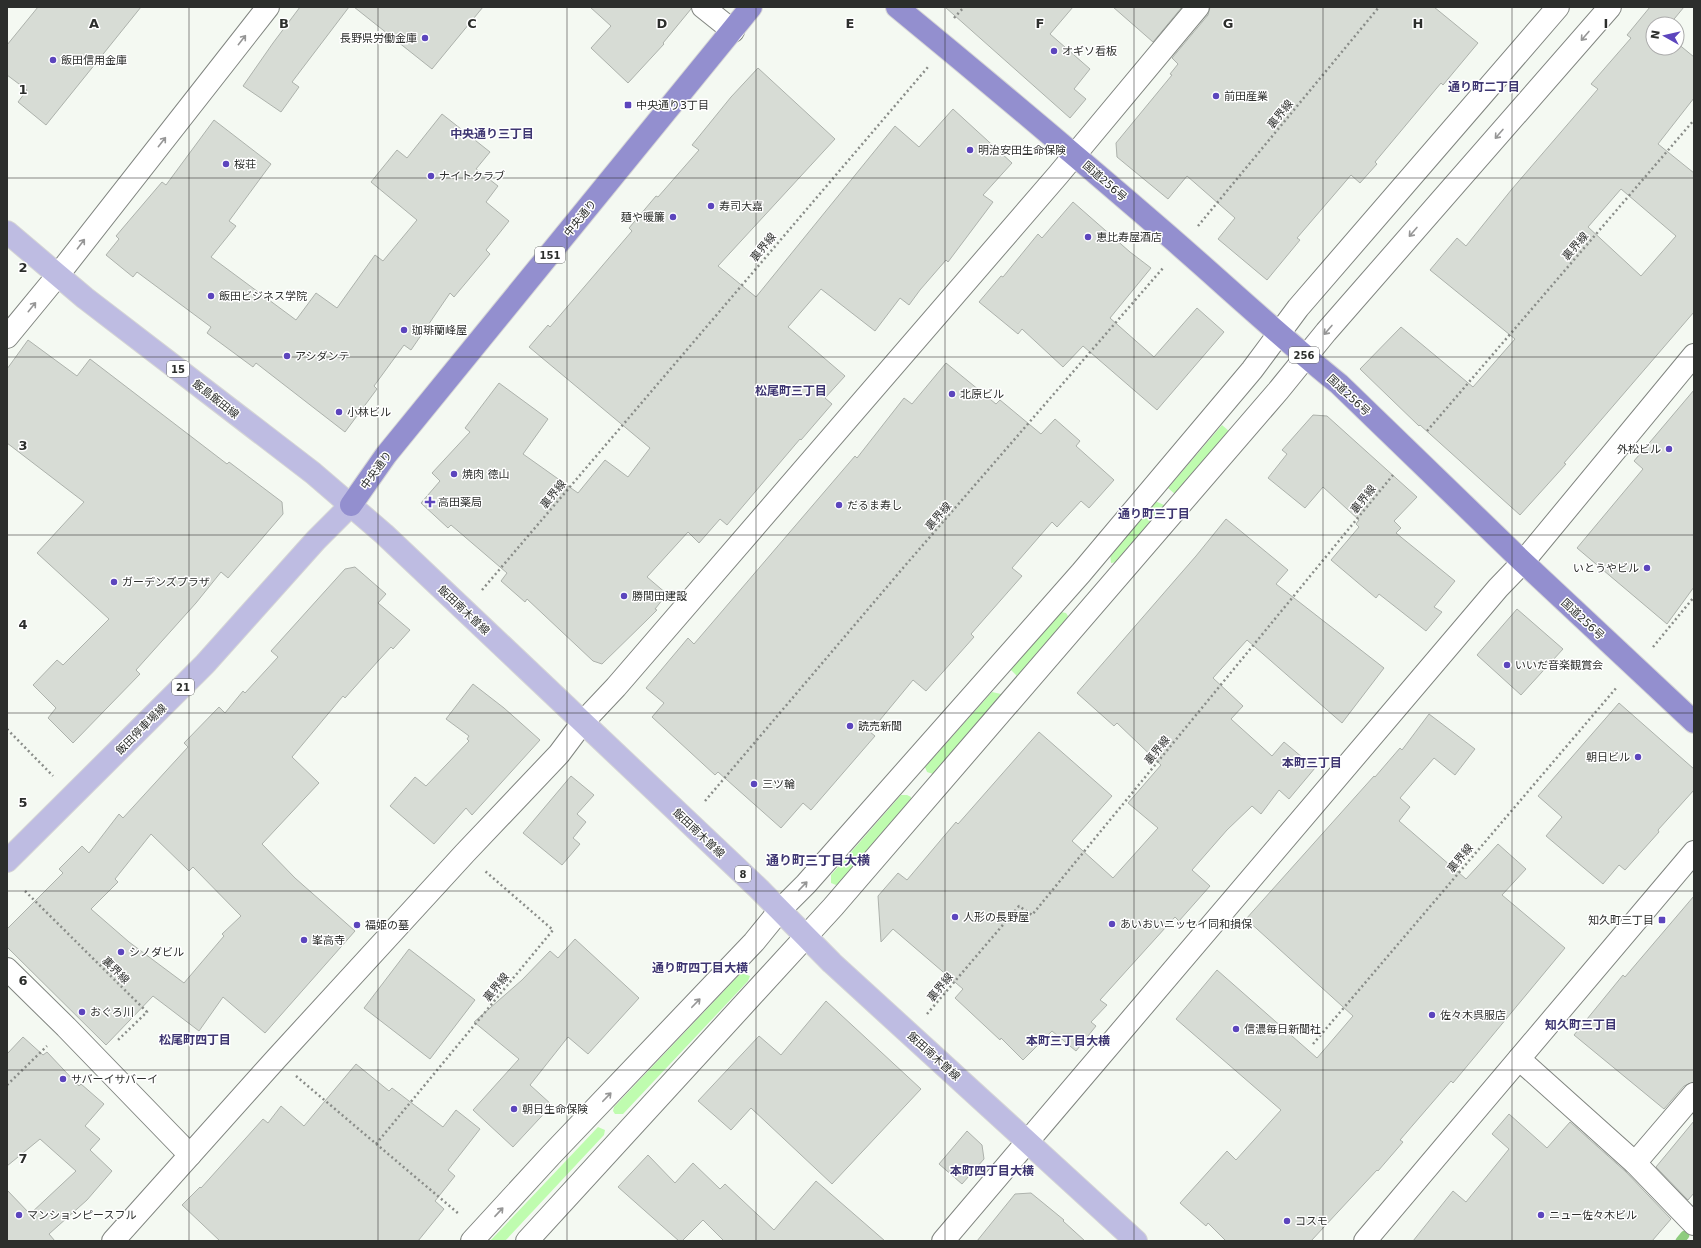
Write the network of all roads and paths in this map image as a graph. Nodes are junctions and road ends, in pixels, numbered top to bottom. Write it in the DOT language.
graph roads {
  1 [pos="268,7"];
  2 [pos="703,7"];
  3 [pos="751,7"];
  4 [pos="897,7"];
  5 [pos="964,7"];
  6 [pos="1198,7"];
  7 [pos="1379,7"];
  8 [pos="1558,7"];
  9 [pos="1610,7"];
  10 [pos="950,23"];
  11 [pos="733,31"];
  12 [pos="929,66"];
  13 [pos="1694,120"];
  14 [pos="1075,155"];
  15 [pos="1193,231"];
  16 [pos="7,232"];
  17 [pos="1164,267"];
  18 [pos="58,275"];
  19 [pos="1279,333"];
  20 [pos="7,337"];
  21 [pos="1694,355"];
  22 [pos="1306,357"];
  23 [pos="1422,437"];
  24 [pos="1398,469"];
  25 [pos="351,505"];
  26 [pos="1523,562"];
  27 [pos="480,592"];
  28 [pos="1694,598"];
  29 [pos="1650,651"];
  30 [pos="1620,682"];
  31 [pos="583,722"];
  32 [pos="1694,722"];
  33 [pos="7,729"];
  34 [pos="55,779"];
  35 [pos="705,802"];
  36 [pos="1694,852"];
  37 [pos="465,853"];
  38 [pos="7,861"];
  39 [pos="25,891"];
  40 [pos="780,910"];
  41 [pos="806,936"];
  42 [pos="7,969"];
  43 [pos="924,1017"];
  44 [pos="66,1027"];
  45 [pos="1313,1044"];
  46 [pos="1520,1059"];
  47 [pos="98,1060"];
  48 [pos="276,1060"];
  49 [pos="7,1085"];
  50 [pos="1694,1094"];
  51 [pos="1027,1142"];
  52 [pos="376,1144"];
  53 [pos="190,1155"];
  54 [pos="1635,1163"];
  55 [pos="462,1216"];
  56 [pos="1694,1224"];
  57 [pos="113,1241"];
  58 [pos="472,1241"];
  59 [pos="527,1241"];
  60 [pos="943,1241"];
  61 [pos="1136,1241"];
  62 [pos="1365,1241"];
  18 -- 1 [label="street, one-way"];
  2 -- 11 [label="street"];
  3 -- 11 [label="highway, 中央通り / 151"];
  4 -- 14 [label="highway, 国道256号 / 256"];
  5 -- 10 [label="path"];
  6 -- 14 [label="street"];
  7 -- 15 [label="path, 裏界線"];
  8 -- 19 [label="street"];
  9 -- 22 [label="street, one-way"];
  11 -- 25 [label="highway, 中央通り / 151"];
  12 -- 27 [label="path, 裏界線"];
  13 -- 23 [label="path, 裏界線"];
  14 -- 19 [label="highway, 国道256号 / 256"];
  14 -- 31 [label="street"];
  16 -- 18 [label="main road, 飯島飯田線 / 15"];
  17 -- 35 [label="path, 裏界線"];
  20 -- 18 [label="street, one-way"];
  18 -- 25 [label="main road, 飯島飯田線 / 15"];
  19 -- 22 [label="highway, 国道256号 / 256"];
  40 -- 19 [label="street, one-way"];
  21 -- 26 [label="street"];
  22 -- 26 [label="highway, 国道256号 / 256"];
  22 -- 41 [label="street"];
  24 -- 43 [label="path, 裏界線"];
  25 -- 31 [label="main road, 飯田南木曽線 / 8"];
  25 -- 38 [label="main road, 飯田停車場線 / 21"];
  26 -- 32 [label="highway, 国道256号 / 256"];
  26 -- 51 [label="street"];
  28 -- 29 [label="path"];
  30 -- 45 [label="path, 裏界線"];
  31 -- 37 [label="street"];
  31 -- 40 [label="main road, 飯田南木曽線 / 8"];
  33 -- 34 [label="path"];
  36 -- 46 [label="street"];
  37 -- 48 [label="street"];
  37 -- 52 [label="path, 裏界線"];
  39 -- 47 [label="path, 裏界線"];
  40 -- 41 [label="main road, 飯田南木曽線 / 8"];
  58 -- 40 [label="street, one-way"];
  41 -- 51 [label="main road, 飯田南木曽線 / 8"];
  41 -- 59 [label="street"];
  42 -- 44 [label="street"];
  44 -- 47 [label="street"];
  44 -- 49 [label="path"];
  46 -- 54 [label="street"];
  46 -- 62 [label="street"];
  47 -- 53 [label="street"];
  48 -- 52 [label="path"];
  48 -- 53 [label="street"];
  50 -- 54 [label="street"];
  51 -- 60 [label="street"];
  51 -- 61 [label="main road, 飯田南木曽線 / 8"];
  52 -- 55 [label="path"];
  53 -- 57 [label="street"];
  54 -- 56 [label="street"];
}
